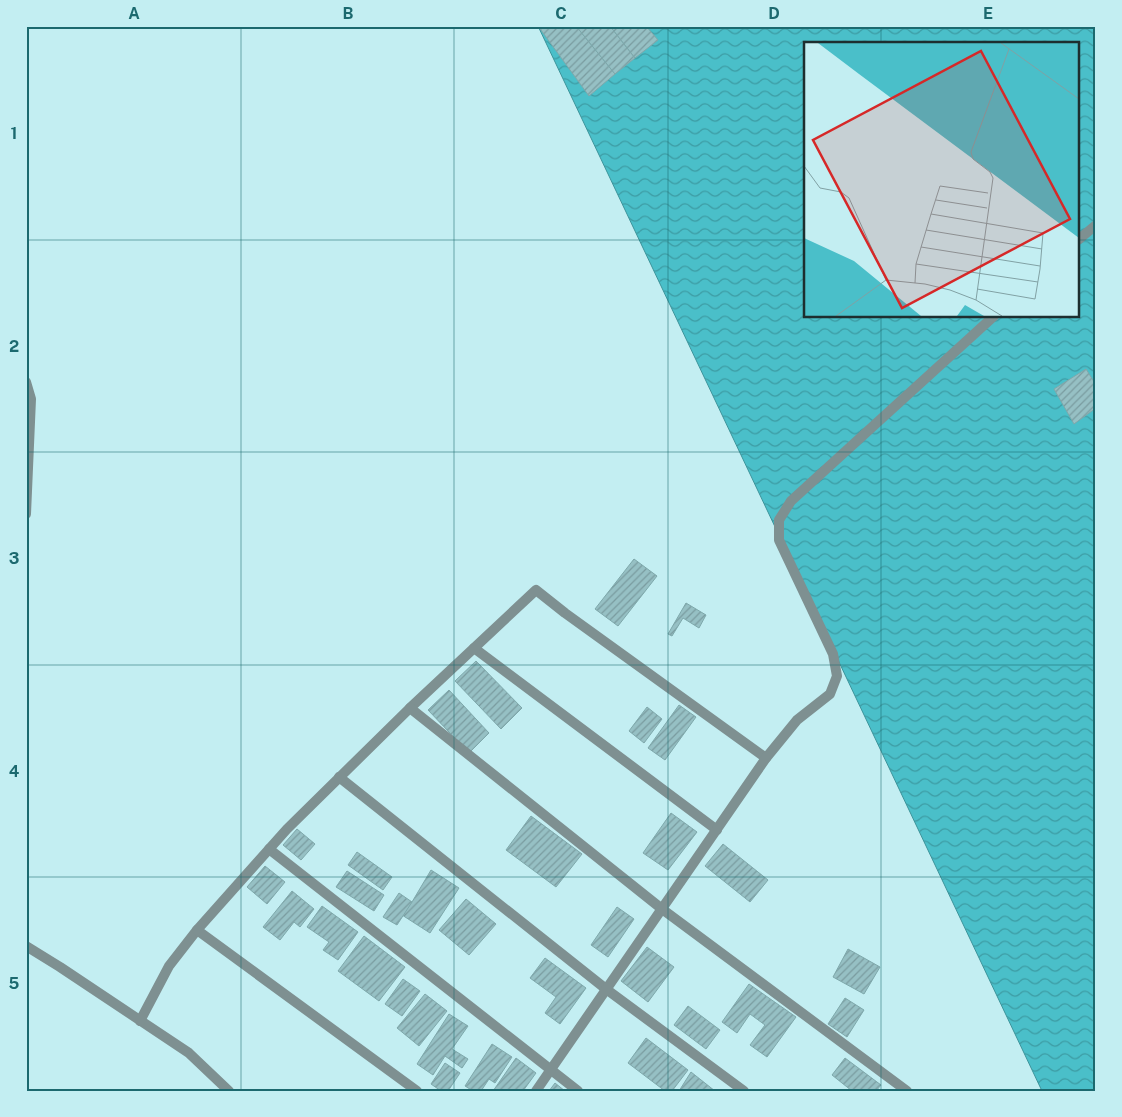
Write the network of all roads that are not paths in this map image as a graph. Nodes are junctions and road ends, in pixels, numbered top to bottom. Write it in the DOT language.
graph roads {
  1 [pos="1096,225"];
  2 [pos="1080,238"];
  3 [pos="992,318"];
  4 [pos="26,382"];
  5 [pos="26,514"];
  6 [pos="474,648"];
  7 [pos="410,708"];
  8 [pos="766,758"];
  9 [pos="339,777"];
  10 [pos="717,830"];
  11 [pos="269,849"];
  12 [pos="662,909"];
  13 [pos="197,930"];
  14 [pos="26,946"];
  15 [pos="606,989"];
  16 [pos="140,1021"];
  17 [pos="550,1070"];
  18 [pos="229,1091"];
  19 [pos="417,1091"];
  20 [pos="536,1091"];
  21 [pos="578,1091"];
  22 [pos="744,1091"];
  23 [pos="907,1091"];
  1 -- 2 [label="lane"];
  3 -- 8 [label="lane"];
  4 -- 5 [label="lane"];
  6 -- 7 [label="lane"];
  6 -- 8 [label="lane"];
  6 -- 10 [label="lane"];
  7 -- 9 [label="lane"];
  7 -- 12 [label="lane"];
  8 -- 10 [label="lane"];
  9 -- 11 [label="lane"];
  9 -- 15 [label="lane"];
  10 -- 12 [label="lane"];
  11 -- 13 [label="lane"];
  11 -- 17 [label="lane"];
  12 -- 15 [label="lane"];
  12 -- 23 [label="lane"];
  13 -- 16 [label="lane"];
  13 -- 19 [label="lane"];
  14 -- 16 [label="lane"];
  15 -- 17 [label="lane"];
  15 -- 22 [label="lane"];
  16 -- 18 [label="lane"];
  17 -- 20 [label="lane"];
  17 -- 21 [label="lane"];
}
